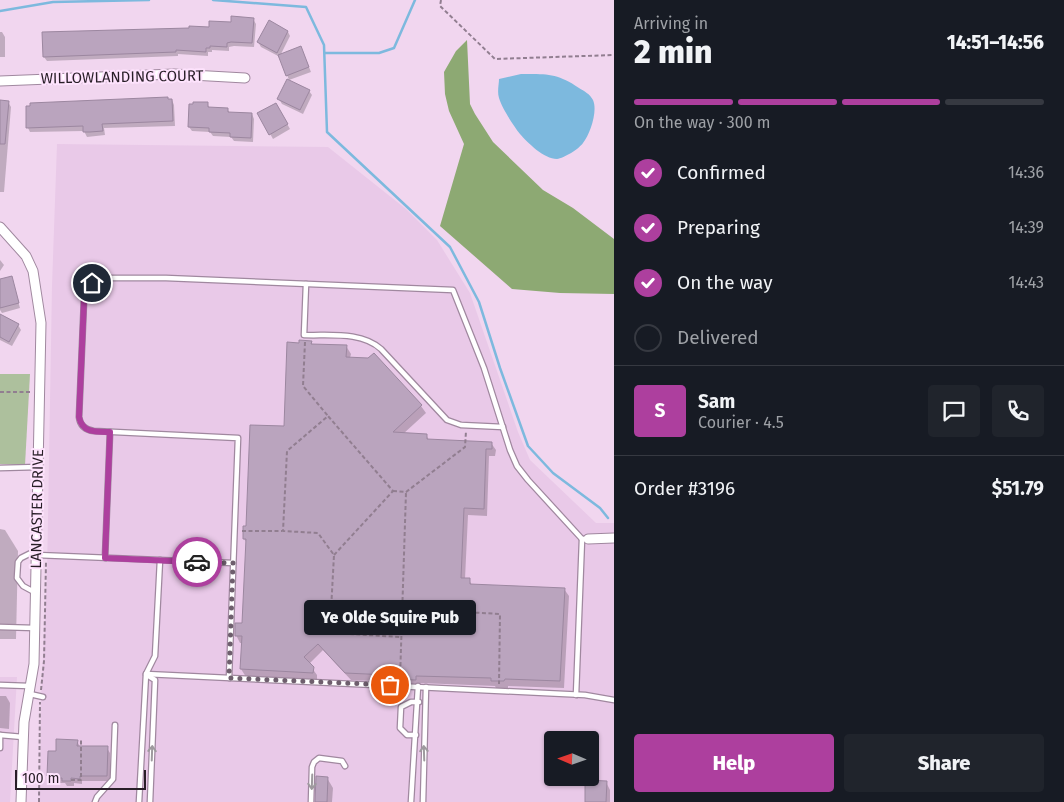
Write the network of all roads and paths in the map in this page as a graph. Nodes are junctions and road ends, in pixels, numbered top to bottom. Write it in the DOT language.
graph roads {
  1 [pos="442,0"];
  2 [pos="614,55"];
  3 [pos="245,78"];
  4 [pos="0,81"];
  5 [pos="0,227"];
  6 [pos="306,284"];
  7 [pos="304,335"];
  8 [pos="0,392"];
  9 [pos="39,392"];
  10 [pos="328,416"];
  11 [pos="467,425"];
  12 [pos="503,426"];
  13 [pos="110,432"];
  14 [pos="38,467"];
  15 [pos="0,468"];
  16 [pos="393,492"];
  17 [pos="406,492"];
  18 [pos="234,530"];
  19 [pos="283,531"];
  20 [pos="614,538"];
  21 [pos="585,539"];
  22 [pos="40,554"];
  23 [pos="334,555"];
  24 [pos="105,558"];
  25 [pos="160,560"];
  26 [pos="233,563"];
  27 [pos="36,593"];
  28 [pos="401,625"];
  29 [pos="0,628"];
  30 [pos="35,628"];
  31 [pos="401,637"];
  32 [pos="146,674"];
  33 [pos="229,678"];
  34 [pos="400,685"];
  35 [pos="0,686"];
  36 [pos="418,686"];
  37 [pos="426,687"];
  38 [pos="30,690"];
  39 [pos="498,691"];
  40 [pos="576,695"];
  41 [pos="42,697"];
  42 [pos="614,700"];
  43 [pos="418,702"];
  44 [pos="426,703"];
  45 [pos="115,725"];
  46 [pos="0,735"];
  47 [pos="416,735"];
  48 [pos="23,737"];
  49 [pos="81,739"];
  50 [pos="0,748"];
  51 [pos="345,766"];
  52 [pos="71,780"];
  53 [pos="21,802"];
  54 [pos="39,802"];
  55 [pos="95,802"];
  56 [pos="139,802"];
  57 [pos="150,802"];
  58 [pos="311,802"];
  59 [pos="411,802"];
  60 [pos="423,802"];
  1 -- 2 [label="path"];
  3 -- 4 [label="street, WILLOWLANDING COURT"];
  5 -- 9 [label="street, LANCASTER DRIVE"];
  6 -- 7 [label="lane"];
  6 -- 12 [label="lane"];
  6 -- 13 [label="lane"];
  7 -- 10 [label="path"];
  7 -- 11 [label="lane"];
  8 -- 9 [label="path"];
  9 -- 14 [label="street, LANCASTER DRIVE"];
  10 -- 16 [label="path"];
  10 -- 19 [label="path"];
  11 -- 12 [label="lane"];
  11 -- 17 [label="path"];
  12 -- 21 [label="lane"];
  13 -- 18 [label="lane"];
  13 -- 24 [label="lane"];
  14 -- 15 [label="lane"];
  14 -- 22 [label="street, LANCASTER DRIVE"];
  16 -- 17 [label="path"];
  16 -- 23 [label="path"];
  17 -- 28 [label="path"];
  18 -- 19 [label="path"];
  18 -- 26 [label="lane"];
  19 -- 23 [label="path"];
  20 -- 21 [label="street"];
  21 -- 40 [label="lane"];
  22 -- 24 [label="lane"];
  22 -- 27 [label="street, LANCASTER DRIVE"];
  22 -- 27 [label="lane"];
  22 -- 41 [label="path"];
  23 -- 31 [label="path"];
  24 -- 25 [label="lane"];
  25 -- 26 [label="lane"];
  25 -- 32 [label="lane"];
  26 -- 33 [label="lane"];
  27 -- 30 [label="street, LANCASTER DRIVE"];
  28 -- 31 [label="path"];
  28 -- 39 [label="path"];
  29 -- 30 [label="lane"];
  30 -- 38 [label="street, LANCASTER DRIVE"];
  31 -- 34 [label="path"];
  32 -- 33 [label="lane"];
  32 -- 56 [label="lane"];
  57 -- 32 [label="lane, one-way"];
  33 -- 34 [label="lane"];
  34 -- 36 [label="lane"];
  35 -- 38 [label="lane"];
  36 -- 37 [label="lane"];
  36 -- 43 [label="lane"];
  37 -- 39 [label="lane"];
  37 -- 44 [label="lane"];
  38 -- 41 [label="lane"];
  38 -- 48 [label="street, LANCASTER DRIVE"];
  39 -- 40 [label="lane"];
  40 -- 42 [label="lane"];
  41 -- 54 [label="path"];
  43 -- 44 [label="lane"];
  43 -- 47 [label="lane"];
  43 -- 47 [label="lane"];
  60 -- 44 [label="lane, one-way"];
  45 -- 55 [label="lane"];
  46 -- 48 [label="lane"];
  46 -- 50 [label="lane"];
  47 -- 59 [label="lane"];
  48 -- 53 [label="street, LANCASTER DRIVE"];
  49 -- 52 [label="path"];
  51 -- 58 [label="lane, one-way"];
}
